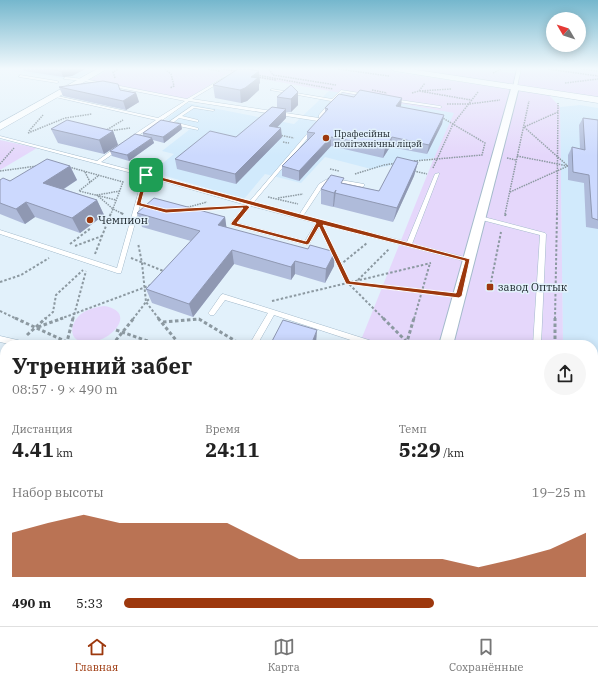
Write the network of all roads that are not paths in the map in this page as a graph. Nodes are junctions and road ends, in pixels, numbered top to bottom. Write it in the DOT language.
graph roads {
  1 [pos="49,98"];
  2 [pos="63,98"];
  3 [pos="178,98"];
  4 [pos="191,98"];
  5 [pos="322,98"];
  6 [pos="387,98"];
  7 [pos="513,98"];
  8 [pos="587,98"];
  9 [pos="188,100"];
  10 [pos="333,100"];
  11 [pos="598,100"];
  12 [pos="440,107"];
  13 [pos="212,110"];
  14 [pos="178,117"];
  15 [pos="158,120"];
  16 [pos="321,120"];
  17 [pos="197,121"];
  18 [pos="170,123"];
  19 [pos="0,127"];
  20 [pos="197,129"];
  21 [pos="0,137"];
  22 [pos="125,143"];
  23 [pos="120,147"];
  24 [pos="98,162"];
  25 [pos="146,175"];
  26 [pos="437,175"];
  27 [pos="362,185"];
  28 [pos="248,205"];
  29 [pos="300,217"];
  30 [pos="480,218"];
  31 [pos="319,222"];
  32 [pos="0,232"];
  33 [pos="409,245"];
  34 [pos="468,260"];
  35 [pos="272,312"];
  36 [pos="212,313"];
  37 [pos="256,340"];
  38 [pos="359,340"];
  39 [pos="447,340"];
  40 [pos="537,340"];
  1 -- 19 [label="street"];
  2 -- 15 [label="lane"];
  3 -- 9 [label="lane"];
  4 -- 9 [label="lane"];
  5 -- 10 [label="lane"];
  6 -- 12 [label="lane"];
  7 -- 30 [label="street"];
  8 -- 11 [label="street"];
  9 -- 15 [label="lane"];
  9 -- 16 [label="lane"];
  10 -- 16 [label="lane"];
  13 -- 14 [label="lane"];
  14 -- 17 [label="lane"];
  14 -- 18 [label="lane"];
  15 -- 18 [label="lane"];
  15 -- 22 [label="lane"];
  16 -- 28 [label="lane"];
  18 -- 20 [label="lane"];
  21 -- 24 [label="lane"];
  23 -- 24 [label="lane"];
  24 -- 25 [label="lane"];
  25 -- 28 [label="lane"];
  25 -- 32 [label="lane"];
  26 -- 33 [label="lane"];
  27 -- 29 [label="lane"];
  28 -- 29 [label="lane"];
  28 -- 31 [label="lane"];
  29 -- 31 [label="lane"];
  30 -- 34 [label="street"];
  30 -- 40 [label="lane"];
  31 -- 33 [label="lane"];
  33 -- 34 [label="lane"];
  34 -- 39 [label="street"];
  35 -- 36 [label="lane"];
  35 -- 37 [label="lane"];
  35 -- 38 [label="lane"];
}
